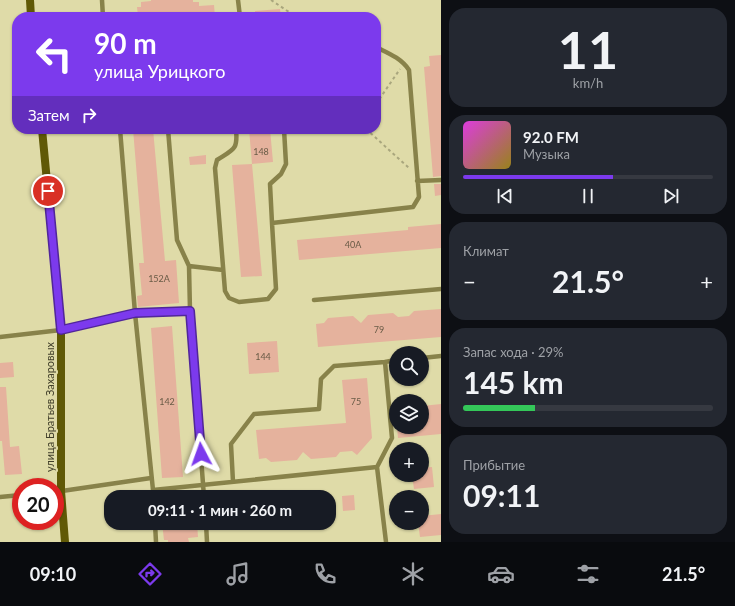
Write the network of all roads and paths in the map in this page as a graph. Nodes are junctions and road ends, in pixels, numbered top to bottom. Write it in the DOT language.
graph roads {
  1 [pos="30,0"];
  2 [pos="102,0"];
  3 [pos="238,0"];
  4 [pos="271,0"];
  5 [pos="31,12"];
  6 [pos="103,12"];
  7 [pos="239,12"];
  8 [pos="288,12"];
  9 [pos="381,49"];
  10 [pos="404,63"];
  11 [pos="381,97"];
  12 [pos="42,134"];
  13 [pos="120,134"];
  14 [pos="168,134"];
  15 [pos="236,134"];
  16 [pos="284,134"];
  17 [pos="371,134"];
  18 [pos="417,176"];
  19 [pos="441,180"];
  20 [pos="417,181"];
  21 [pos="272,223"];
  22 [pos="189,266"];
  23 [pos="223,270"];
  24 [pos="441,289"];
  25 [pos="314,300"];
  26 [pos="190,311"];
  27 [pos="135,313"];
  28 [pos="61,330"];
  29 [pos="0,337"];
  30 [pos="441,356"];
  31 [pos="429,357"];
  32 [pos="389,361"];
  33 [pos="384,362"];
  34 [pos="377,467"];
  35 [pos="58,478"];
  36 [pos="151,478"];
  37 [pos="233,482"];
  38 [pos="203,485"];
  39 [pos="152,490"];
  40 [pos="203,490"];
  41 [pos="64,491"];
  42 [pos="12,496"];
  43 [pos="0,497"];
  44 [pos="63,530"];
  45 [pos="155,530"];
  46 [pos="206,530"];
  47 [pos="65,542"];
  48 [pos="156,542"];
  49 [pos="207,542"];
  50 [pos="386,542"];
  1 -- 5 [label="main road"];
  2 -- 6 [label="lane"];
  3 -- 7 [label="lane"];
  4 -- 8 [label="path"];
  9 -- 10 [label="lane"];
  10 -- 11 [label="path"];
  10 -- 18 [label="lane"];
  12 -- 28 [label="main road, улица Братьев Захаровых"];
  13 -- 27 [label="lane"];
  14 -- 22 [label="lane"];
  15 -- 23 [label="lane"];
  16 -- 21 [label="lane"];
  17 -- 18 [label="path"];
  18 -- 20 [label="lane"];
  19 -- 20 [label="lane"];
  20 -- 21 [label="lane"];
  21 -- 23 [label="lane"];
  22 -- 23 [label="lane"];
  22 -- 26 [label="lane"];
  24 -- 25 [label="lane"];
  26 -- 27 [label="lane"];
  26 -- 38 [label="lane"];
  27 -- 28 [label="lane"];
  27 -- 36 [label="lane"];
  28 -- 29 [label="lane"];
  28 -- 35 [label="main road, улица Братьев Захаровых"];
  30 -- 31 [label="lane"];
  32 -- 33 [label="lane"];
  33 -- 34 [label="lane"];
  33 -- 37 [label="lane"];
  34 -- 37 [label="lane"];
  34 -- 50 [label="lane"];
  36 -- 39 [label="lane"];
  36 -- 41 [label="lane"];
  37 -- 38 [label="lane"];
  38 -- 39 [label="lane"];
  38 -- 40 [label="lane"];
  42 -- 43 [label="lane"];
  44 -- 47 [label="main road, улица Братьев Захаровых"];
  45 -- 48 [label="lane"];
  46 -- 49 [label="lane"];
}
